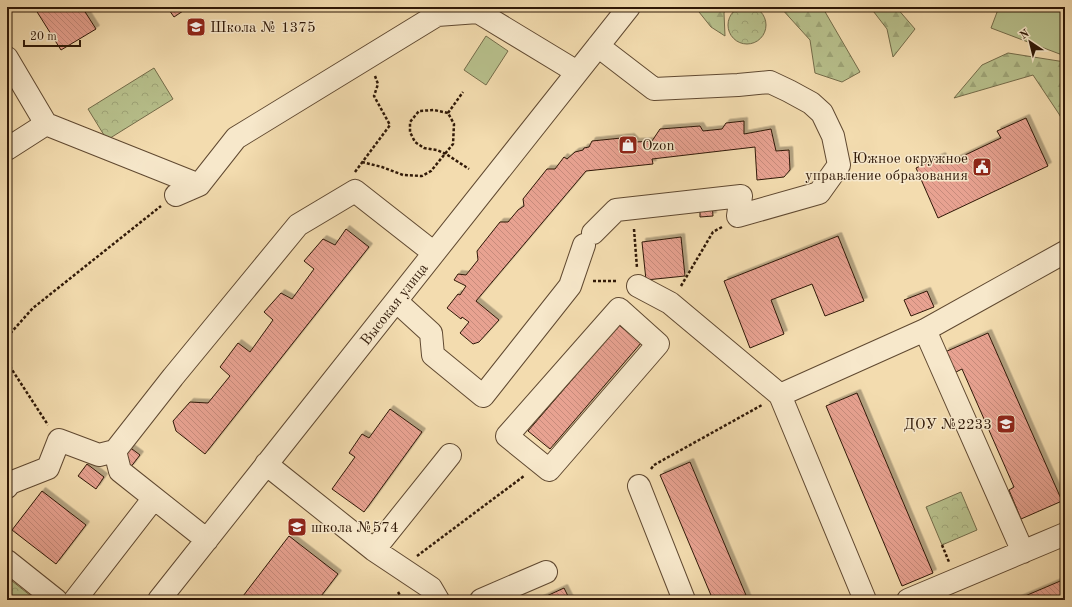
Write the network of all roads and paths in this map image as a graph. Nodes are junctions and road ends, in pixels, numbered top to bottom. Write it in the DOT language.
graph roads {
  1 [pos="628,7"];
  2 [pos="598,46"];
  3 [pos="370,56"];
  4 [pos="7,58"];
  5 [pos="577,72"];
  6 [pos="463,92"];
  7 [pos="448,113"];
  8 [pos="46,124"];
  9 [pos="7,149"];
  10 [pos="446,154"];
  11 [pos="362,162"];
  12 [pos="469,170"];
  13 [pos="199,185"];
  14 [pos="353,192"];
  15 [pos="176,195"];
  16 [pos="633,208"];
  17 [pos="738,216"];
  18 [pos="1065,252"];
  19 [pos="434,253"];
  20 [pos="654,295"];
  21 [pos="396,301"];
  22 [pos="632,321"];
  23 [pos="926,330"];
  24 [pos="7,337"];
  25 [pos="7,362"];
  26 [pos="780,395"];
  27 [pos="59,440"];
  28 [pos="115,451"];
  29 [pos="450,455"];
  30 [pos="540,463"];
  31 [pos="266,464"];
  32 [pos="639,486"];
  33 [pos="7,487"];
  34 [pos="154,498"];
  35 [pos="1065,534"];
  36 [pos="206,540"];
  37 [pos="374,550"];
  38 [pos="1022,552"];
  39 [pos="7,561"];
  40 [pos="402,568"];
  41 [pos="546,572"];
  42 [pos="56,600"];
  43 [pos="75,600"];
  44 [pos="159,600"];
  45 [pos="438,600"];
  46 [pos="482,600"];
  47 [pos="684,600"];
  48 [pos="865,600"];
  49 [pos="908,600"];
  1 -- 2 [label="street, Высокая улица"];
  2 -- 5 [label="street, Высокая улица"];
  2 -- 17 [label="street"];
  3 -- 5 [label="street"];
  3 -- 11 [label="path"];
  3 -- 13 [label="street"];
  4 -- 8 [label="street"];
  5 -- 19 [label="street, Высокая улица"];
  6 -- 7 [label="path"];
  7 -- 10 [label="path"];
  7 -- 10 [label="path"];
  8 -- 9 [label="street"];
  8 -- 13 [label="street"];
  10 -- 11 [label="path"];
  10 -- 12 [label="path"];
  11 -- 14 [label="path"];
  13 -- 15 [label="street"];
  14 -- 19 [label="street"];
  14 -- 28 [label="street"];
  15 -- 24 [label="path"];
  16 -- 17 [label="street"];
  16 -- 20 [label="path"];
  16 -- 21 [label="street"];
  17 -- 20 [label="path"];
  18 -- 23 [label="street"];
  19 -- 21 [label="street, Высокая улица"];
  20 -- 22 [label="street"];
  20 -- 26 [label="street"];
  21 -- 31 [label="street, Высокая улица"];
  22 -- 30 [label="street"];
  22 -- 30 [label="street"];
  23 -- 26 [label="street"];
  23 -- 38 [label="street"];
  25 -- 27 [label="path"];
  26 -- 32 [label="path"];
  26 -- 48 [label="street"];
  27 -- 28 [label="street"];
  27 -- 33 [label="street"];
  28 -- 34 [label="street"];
  29 -- 37 [label="street"];
  30 -- 40 [label="path"];
  31 -- 36 [label="street, Высокая улица"];
  31 -- 37 [label="street"];
  32 -- 47 [label="street"];
  34 -- 36 [label="street"];
  34 -- 43 [label="street"];
  35 -- 38 [label="street"];
  36 -- 44 [label="street, Высокая улица"];
  37 -- 40 [label="street"];
  38 -- 49 [label="street"];
  39 -- 42 [label="street"];
  40 -- 45 [label="street"];
  41 -- 46 [label="street"];
}
